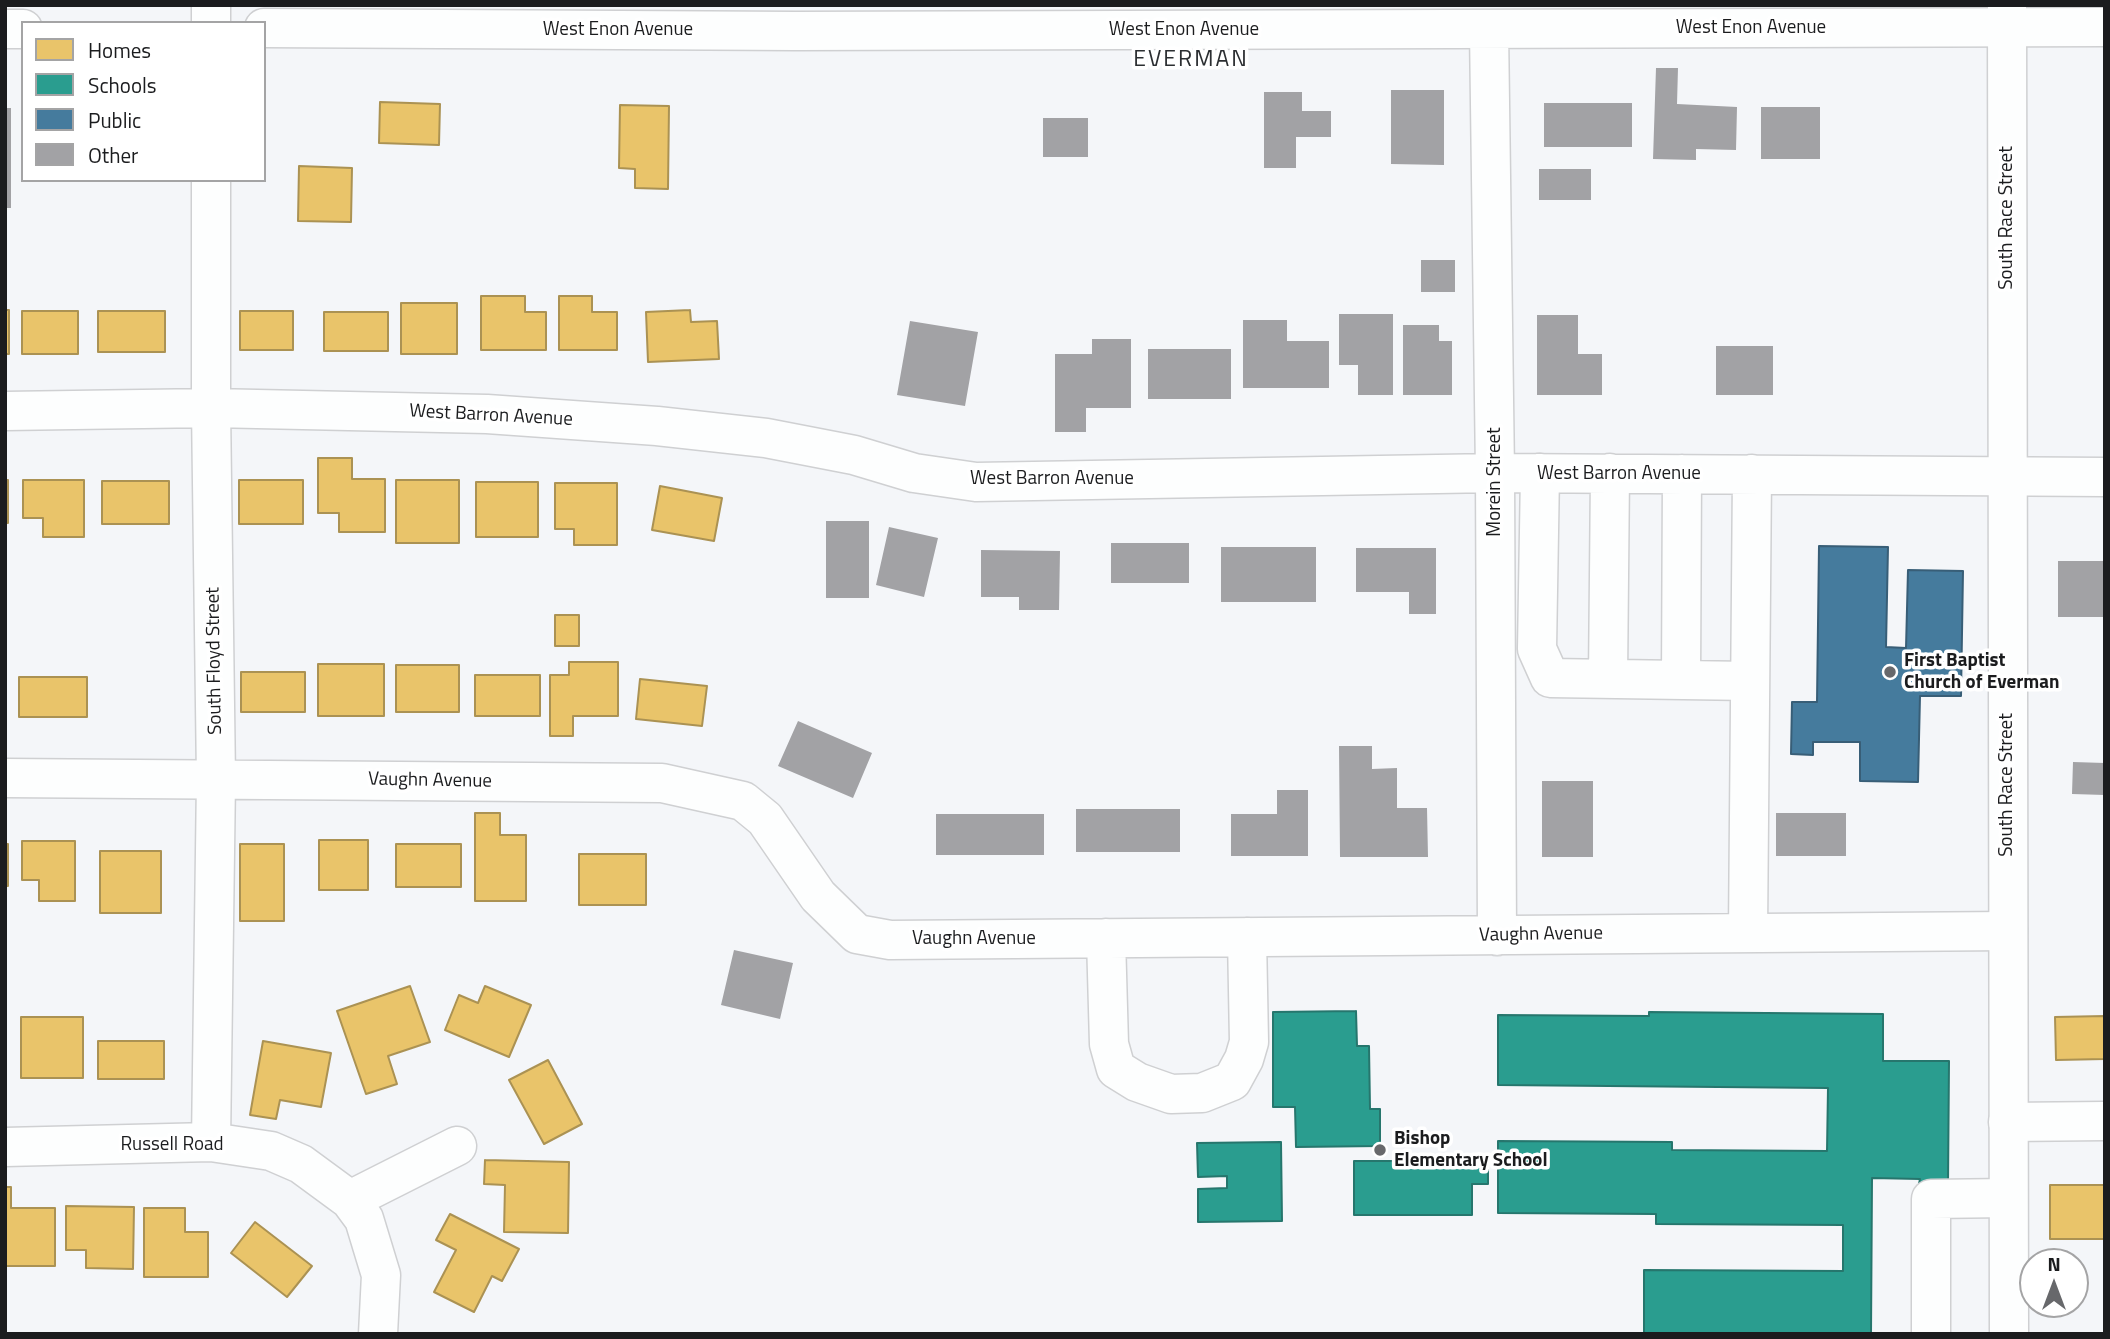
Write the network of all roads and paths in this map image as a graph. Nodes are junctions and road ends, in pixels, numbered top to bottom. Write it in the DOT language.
graph roads {
  1 [pos="2007,16"];
  2 [pos="796,18"];
  3 [pos="1098,18"];
  4 [pos="2105,27"];
  5 [pos="266,28"];
  6 [pos="1489,29"];
  7 [pos="211,182"];
  8 [pos="211,408"];
  9 [pos="5,411"];
  10 [pos="1495,473"];
  11 [pos="1540,473"];
  12 [pos="1610,473"];
  13 [pos="1682,474"];
  14 [pos="1752,474"];
  15 [pos="2007,476"];
  16 [pos="2105,477"];
  17 [pos="1608,679"];
  18 [pos="1681,680"];
  19 [pos="1750,681"];
  20 [pos="5,778"];
  21 [pos="216,779"];
  22 [pos="2008,931"];
  23 [pos="1748,933"];
  24 [pos="1497,936"];
  25 [pos="1247,937"];
  26 [pos="1106,938"];
  27 [pos="2105,1121"];
  28 [pos="2008,1122"];
  29 [pos="211,1142"];
  30 [pos="457,1146"];
  31 [pos="5,1147"];
  32 [pos="2008,1198"];
  33 [pos="350,1200"];
  34 [pos="378,1334"];
  35 [pos="1931,1334"];
  36 [pos="2009,1334"];
  1 -- 4 [label="street, West Enon Avenue"];
  1 -- 6 [label="street, West Enon Avenue"];
  1 -- 15 [label="street, South Race Street"];
  2 -- 3 [label="street, West Enon Avenue"];
  2 -- 5 [label="street, West Enon Avenue"];
  3 -- 6 [label="street, West Enon Avenue"];
  6 -- 10 [label="street, Morein Street"];
  7 -- 8 [label="street, South Floyd Street"];
  8 -- 9 [label="street, West Barron Avenue"];
  8 -- 10 [label="street, West Barron Avenue"];
  8 -- 21 [label="street, South Floyd Street"];
  10 -- 11 [label="street, West Barron Avenue"];
  10 -- 24 [label="street, Morein Street"];
  11 -- 12 [label="street, West Barron Avenue"];
  11 -- 17 [label="street"];
  12 -- 13 [label="street, West Barron Avenue"];
  12 -- 17 [label="street"];
  13 -- 14 [label="street, West Barron Avenue"];
  13 -- 18 [label="street"];
  14 -- 15 [label="street, West Barron Avenue"];
  14 -- 19 [label="street"];
  15 -- 16 [label="street, West Barron Avenue"];
  15 -- 22 [label="street, South Race Street"];
  17 -- 18 [label="street"];
  18 -- 19 [label="street"];
  19 -- 23 [label="street"];
  20 -- 21 [label="street, Vaughn Avenue"];
  21 -- 26 [label="street, Vaughn Avenue"];
  21 -- 29 [label="street, South Floyd Street"];
  22 -- 23 [label="street, Vaughn Avenue"];
  22 -- 28 [label="street, South Race Street"];
  23 -- 24 [label="street, Vaughn Avenue"];
  24 -- 25 [label="street, Vaughn Avenue"];
  25 -- 26 [label="street, Vaughn Avenue"];
  25 -- 26 [label="street"];
  27 -- 28 [label="street"];
  28 -- 32 [label="street, South Race Street"];
  29 -- 31 [label="street, Russell Road"];
  29 -- 33 [label="street, Russell Road"];
  30 -- 33 [label="street"];
  32 -- 35 [label="street"];
  32 -- 36 [label="street, South Race Street"];
  33 -- 34 [label="street, Russell Road"];
}
